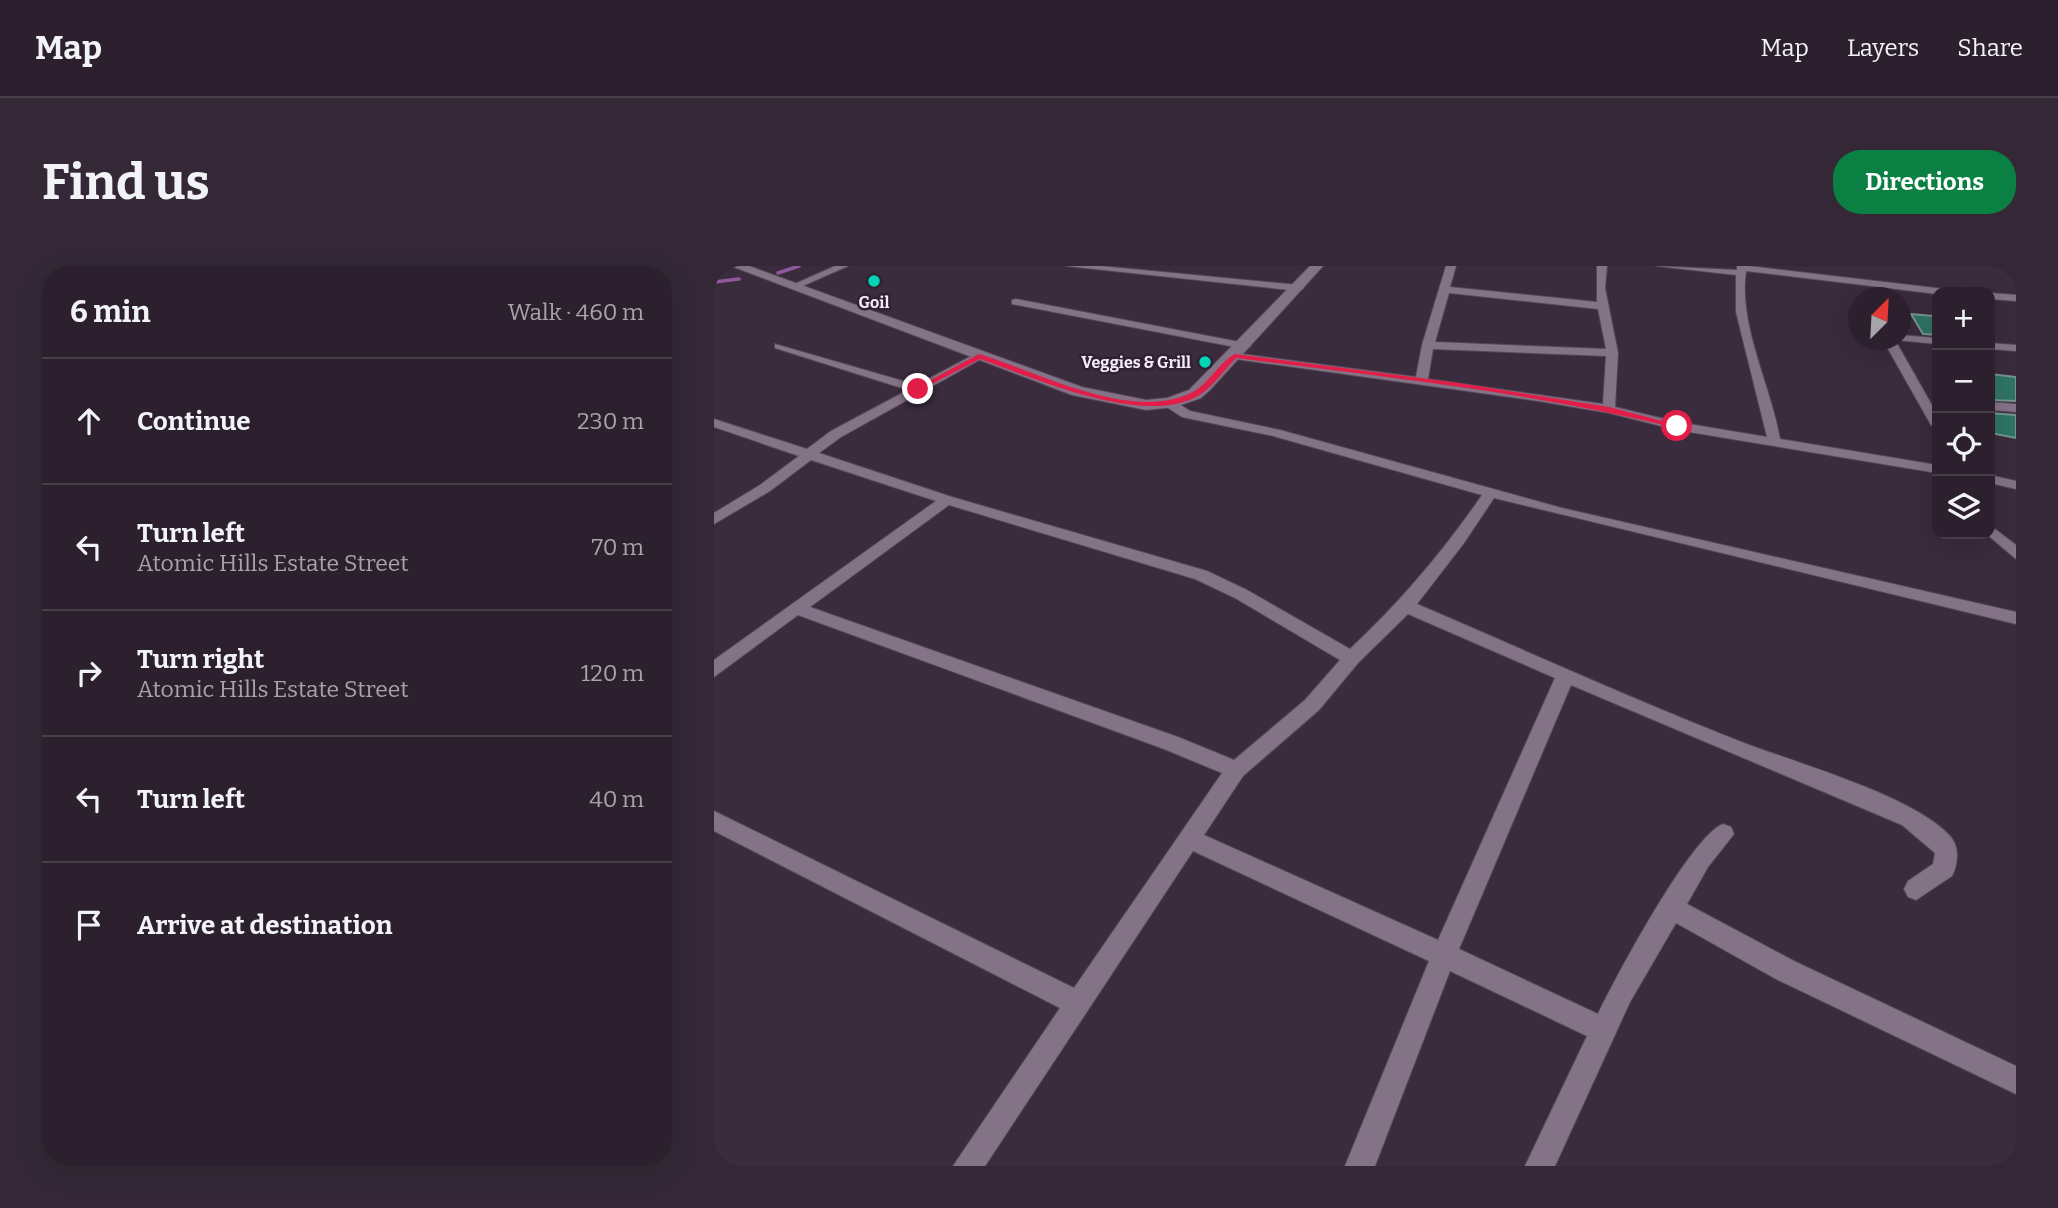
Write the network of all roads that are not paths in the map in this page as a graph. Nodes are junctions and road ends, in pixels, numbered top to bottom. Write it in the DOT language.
graph roads {
  1 [pos="737,266"];
  2 [pos="843,266"];
  3 [pos="1071,266"];
  4 [pos="1166,266"];
  5 [pos="1317,266"];
  6 [pos="1451,266"];
  7 [pos="1602,266"];
  8 [pos="1661,266"];
  9 [pos="1741,269"];
  10 [pos="1154,275"];
  11 [pos="1866,283"];
  12 [pos="795,286"];
  13 [pos="1867,287"];
  14 [pos="1299,288"];
  15 [pos="1443,289"];
  16 [pos="1932,290"];
  17 [pos="1995,296"];
  18 [pos="2016,298"];
  19 [pos="1016,302"];
  20 [pos="1601,306"];
  21 [pos="1911,339"];
  22 [pos="1932,341"];
  23 [pos="1428,345"];
  24 [pos="779,346"];
  25 [pos="1995,346"];
  26 [pos="2016,348"];
  27 [pos="1896,350"];
  28 [pos="1240,351"];
  29 [pos="1612,354"];
  30 [pos="979,356"];
  31 [pos="1422,380"];
  32 [pos="918,389"];
  33 [pos="1931,400"];
  34 [pos="1169,403"];
  35 [pos="1995,406"];
  36 [pos="2016,408"];
  37 [pos="1609,409"];
  38 [pos="714,423"];
  39 [pos="1774,441"];
  40 [pos="808,453"];
  41 [pos="1932,468"];
  42 [pos="1995,480"];
  43 [pos="2016,485"];
  44 [pos="1490,493"];
  45 [pos="947,500"];
  46 [pos="714,519"];
  47 [pos="1995,534"];
  48 [pos="2016,554"];
  49 [pos="1406,606"];
  50 [pos="798,609"];
  51 [pos="2016,618"];
  52 [pos="1352,658"];
  53 [pos="714,670"];
  54 [pos="1566,675"];
  55 [pos="1236,770"];
  56 [pos="714,820"];
  57 [pos="1723,834"];
  58 [pos="1189,839"];
  59 [pos="1916,889"];
  60 [pos="1670,907"];
  61 [pos="1444,955"];
  62 [pos="1078,1003"];
  63 [pos="1603,1030"];
  64 [pos="2016,1080"];
  65 [pos="968,1166"];
  66 [pos="1360,1166"];
  67 [pos="1540,1166"];
  1 -- 12 [label="street"];
  2 -- 12 [label="street"];
  3 -- 10 [label="street"];
  4 -- 10 [label="street"];
  5 -- 14 [label="street"];
  6 -- 15 [label="street"];
  7 -- 20 [label="street"];
  8 -- 9 [label="street"];
  9 -- 11 [label="street"];
  9 -- 39 [label="street"];
  10 -- 14 [label="street"];
  11 -- 13 [label="street"];
  11 -- 16 [label="street"];
  12 -- 30 [label="street"];
  14 -- 28 [label="street"];
  15 -- 20 [label="street"];
  15 -- 23 [label="street"];
  17 -- 18 [label="street"];
  19 -- 28 [label="street"];
  20 -- 29 [label="street"];
  21 -- 22 [label="street"];
  23 -- 29 [label="street"];
  23 -- 31 [label="street"];
  24 -- 32 [label="street"];
  25 -- 26 [label="street"];
  27 -- 33 [label="street"];
  28 -- 31 [label="street"];
  28 -- 34 [label="street"];
  29 -- 37 [label="street"];
  30 -- 32 [label="street"];
  30 -- 34 [label="street"];
  31 -- 37 [label="street"];
  32 -- 40 [label="street"];
  34 -- 44 [label="street"];
  35 -- 36 [label="street"];
  37 -- 39 [label="street"];
  38 -- 40 [label="street"];
  39 -- 41 [label="street"];
  40 -- 45 [label="street"];
  40 -- 46 [label="street"];
  42 -- 43 [label="street"];
  44 -- 49 [label="street"];
  44 -- 51 [label="street"];
  45 -- 50 [label="street"];
  45 -- 52 [label="street"];
  47 -- 48 [label="street"];
  49 -- 52 [label="street"];
  49 -- 54 [label="street"];
  50 -- 53 [label="street"];
  50 -- 55 [label="street"];
  52 -- 55 [label="street"];
  54 -- 59 [label="street"];
  54 -- 61 [label="street"];
  55 -- 58 [label="street"];
  56 -- 62 [label="street"];
  57 -- 60 [label="street"];
  58 -- 61 [label="street"];
  58 -- 62 [label="street"];
  60 -- 63 [label="street"];
  60 -- 64 [label="street"];
  61 -- 63 [label="street"];
  61 -- 66 [label="street"];
  62 -- 65 [label="street"];
  63 -- 67 [label="street"];
}
